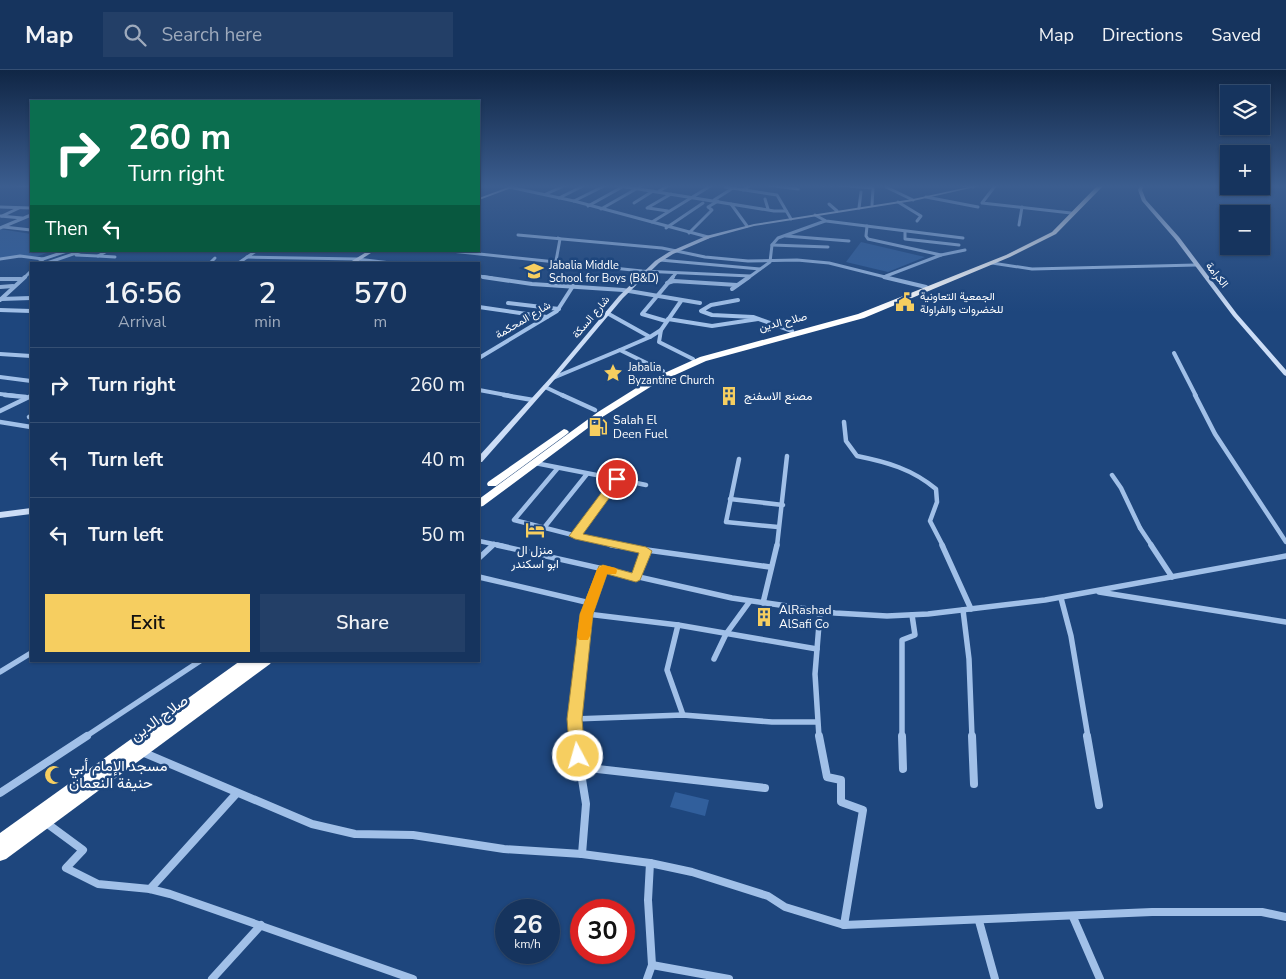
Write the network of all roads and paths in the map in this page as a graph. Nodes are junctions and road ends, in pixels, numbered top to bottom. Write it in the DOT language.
graph roads {
  1 [pos="6,227"];
  2 [pos="696,227"];
  3 [pos="742,227"];
  4 [pos="806,227"];
  5 [pos="867,227"];
  6 [pos="876,227"];
  7 [pos="1055,227"];
  8 [pos="1059,227"];
  9 [pos="1168,227"];
  10 [pos="666,228"];
  11 [pos="30,230"];
  12 [pos="905,232"];
  13 [pos="689,233"];
  14 [pos="518,235"];
  15 [pos="783,236"];
  16 [pos="708,237"];
  17 [pos="963,238"];
  18 [pos="559,239"];
  19 [pos="849,241"];
  20 [pos="772,245"];
  21 [pos="959,246"];
  22 [pos="828,247"];
  23 [pos="964,250"];
  24 [pos="675,251"];
  25 [pos="64,252"];
  26 [pos="80,252"];
  27 [pos="105,252"];
  28 [pos="254,252"];
  29 [pos="370,252"];
  30 [pos="462,252"];
  31 [pos="76,255"];
  32 [pos="941,255"];
  33 [pos="98,256"];
  34 [pos="115,257"];
  35 [pos="247,257"];
  36 [pos="215,258"];
  37 [pos="0,259"];
  38 [pos="43,259"];
  39 [pos="357,259"];
  40 [pos="660,260"];
  41 [pos="556,261"];
  42 [pos="39,262"];
  43 [pos="51,262"];
  44 [pos="211,262"];
  45 [pos="240,262"];
  46 [pos="353,262"];
  47 [pos="382,262"];
  48 [pos="770,262"];
  49 [pos="992,263"];
  50 [pos="1196,265"];
  51 [pos="760,269"];
  52 [pos="648,271"];
  53 [pos="30,272"];
  54 [pos="676,273"];
  55 [pos="480,276"];
  56 [pos="750,276"];
  57 [pos="886,276"];
  58 [pos="0,278"];
  59 [pos="21,279"];
  60 [pos="667,283"];
  61 [pos="738,285"];
  62 [pos="14,286"];
  63 [pos="573,286"];
  64 [pos="0,287"];
  65 [pos="926,287"];
  66 [pos="628,290"];
  67 [pos="732,290"];
  68 [pos="655,297"];
  69 [pos="30,298"];
  70 [pos="738,300"];
  71 [pos="681,301"];
  72 [pos="508,303"];
  73 [pos="700,303"];
  74 [pos="480,307"];
  75 [pos="559,308"];
  76 [pos="0,310"];
  77 [pos="30,311"];
  78 [pos="607,313"];
  79 [pos="547,317"];
  80 [pos="758,319"];
  81 [pos="667,320"];
  82 [pos="661,330"];
  83 [pos="792,331"];
  84 [pos="650,337"];
  85 [pos="620,350"];
  86 [pos="1174,353"];
  87 [pos="0,354"];
  88 [pos="30,356"];
  89 [pos="480,357"];
  90 [pos="693,359"];
  91 [pos="664,371"];
  92 [pos="1286,374"];
  93 [pos="0,376"];
  94 [pos="553,378"];
  95 [pos="30,381"];
  96 [pos="544,387"];
  97 [pos="480,390"];
  98 [pos="0,394"];
  99 [pos="30,397"];
  100 [pos="533,400"];
  101 [pos="595,410"];
  102 [pos="0,411"];
  103 [pos="0,422"];
  104 [pos="844,422"];
  105 [pos="30,427"];
  106 [pos="788,456"];
  107 [pos="480,459"];
  108 [pos="739,459"];
  109 [pos="535,463"];
  110 [pos="557,469"];
  111 [pos="586,474"];
  112 [pos="1112,475"];
  113 [pos="617,479"];
  114 [pos="646,485"];
  115 [pos="480,493"];
  116 [pos="730,499"];
  117 [pos="480,503"];
  118 [pos="782,505"];
  119 [pos="30,511"];
  120 [pos="0,515"];
  121 [pos="778,527"];
  122 [pos="544,529"];
  123 [pos="575,536"];
  124 [pos="480,541"];
  125 [pos="1286,542"];
  126 [pos="494,544"];
  127 [pos="646,551"];
  128 [pos="1286,556"];
  129 [pos="480,557"];
  130 [pos="770,567"];
  131 [pos="603,569"];
  132 [pos="480,577"];
  133 [pos="1172,577"];
  134 [pos="636,578"];
  135 [pos="1096,591"];
  136 [pos="1061,598"];
  137 [pos="750,601"];
  138 [pos="590,603"];
  139 [pos="762,603"];
  140 [pos="967,609"];
  141 [pos="820,612"];
  142 [pos="587,614"];
  143 [pos="912,615"];
  144 [pos="1286,622"];
  145 [pos="678,625"];
  146 [pos="726,634"];
  147 [pos="817,649"];
  148 [pos="30,654"];
  149 [pos="714,659"];
  150 [pos="198,662"];
  151 [pos="249,662"];
  152 [pos="264,662"];
  153 [pos="0,672"];
  154 [pos="683,715"];
  155 [pos="574,719"];
  156 [pos="816,722"];
  157 [pos="142,752"];
  158 [pos="580,767"];
  159 [pos="903,769"];
  160 [pos="974,784"];
  161 [pos="765,788"];
  162 [pos="0,793"];
  163 [pos="236,794"];
  164 [pos="1100,805"];
  165 [pos="45,822"];
  166 [pos="0,842"];
  167 [pos="0,854"];
  168 [pos="582,854"];
  169 [pos="650,864"];
  170 [pos="150,889"];
  171 [pos="1073,916"];
  172 [pos="1286,917"];
  173 [pos="980,921"];
  174 [pos="261,925"];
  175 [pos="844,926"];
  176 [pos="652,966"];
  177 [pos="212,979"];
  178 [pos="414,979"];
  179 [pos="647,979"];
  180 [pos="730,979"];
  181 [pos="995,979"];
  182 [pos="1100,979"];
  1 -- 11 [label="street"];
  2 -- 13 [label="street"];
  3 -- 16 [label="street, شارع السكة"];
  4 -- 15 [label="street"];
  5 -- 32 [label="street"];
  6 -- 12 [label="street"];
  7 -- 65 [label="highway, صلاح الدين"];
  8 -- 49 [label="highway, صلاح الدين"];
  9 -- 50 [label="street, الكرامة"];
  10 -- 13 [label="street"];
  12 -- 17 [label="street"];
  12 -- 21 [label="street"];
  13 -- 16 [label="street"];
  14 -- 18 [label="street"];
  15 -- 19 [label="street"];
  15 -- 20 [label="street"];
  16 -- 24 [label="street, شارع السكة"];
  18 -- 24 [label="street"];
  18 -- 41 [label="street"];
  20 -- 22 [label="street"];
  20 -- 48 [label="street"];
  23 -- 32 [label="street"];
  24 -- 40 [label="street, شارع السكة"];
  24 -- 48 [label="street"];
  25 -- 38 [label="street"];
  26 -- 31 [label="street"];
  27 -- 33 [label="street"];
  28 -- 35 [label="street"];
  29 -- 39 [label="street"];
  30 -- 41 [label="street"];
  31 -- 33 [label="street"];
  31 -- 43 [label="street"];
  32 -- 57 [label="street"];
  33 -- 34 [label="street"];
  35 -- 39 [label="street"];
  35 -- 45 [label="street"];
  36 -- 44 [label="street"];
  37 -- 38 [label="street"];
  38 -- 42 [label="street"];
  39 -- 46 [label="street"];
  39 -- 47 [label="street"];
  40 -- 51 [label="street"];
  40 -- 52 [label="street, شارع السكة"];
  41 -- 52 [label="street"];
  48 -- 51 [label="street"];
  48 -- 57 [label="street"];
  49 -- 50 [label="street"];
  49 -- 109 [label="highway, صلاح الدين"];
  50 -- 92 [label="street, الكرامة"];
  51 -- 56 [label="street"];
  52 -- 54 [label="street"];
  52 -- 66 [label="street, شارع السكة"];
  53 -- 59 [label="street"];
  54 -- 56 [label="street"];
  54 -- 60 [label="street"];
  55 -- 63 [label="street"];
  56 -- 61 [label="street"];
  57 -- 65 [label="street"];
  58 -- 59 [label="street"];
  59 -- 62 [label="street"];
  60 -- 61 [label="street"];
  60 -- 68 [label="street"];
  61 -- 67 [label="street"];
  62 -- 64 [label="street"];
  62 -- 69 [label="street"];
  63 -- 66 [label="street"];
  63 -- 75 [label="street"];
  65 -- 83 [label="highway, صلاح الدين"];
  66 -- 68 [label="street"];
  66 -- 78 [label="street, شارع السكة"];
  68 -- 71 [label="street"];
  68 -- 81 [label="street"];
  70 -- 80 [label="street"];
  71 -- 73 [label="street"];
  71 -- 81 [label="street"];
  72 -- 75 [label="street, شارع المحكمة"];
  74 -- 79 [label="street"];
  75 -- 79 [label="street, شارع المحكمة"];
  76 -- 77 [label="street"];
  78 -- 84 [label="street"];
  78 -- 94 [label="street, شارع السكة"];
  79 -- 89 [label="street, شارع المحكمة"];
  80 -- 81 [label="street"];
  80 -- 83 [label="street"];
  81 -- 82 [label="street"];
  82 -- 84 [label="street"];
  82 -- 90 [label="street"];
  83 -- 90 [label="highway, صلاح الدين"];
  84 -- 85 [label="street"];
  85 -- 91 [label="street"];
  85 -- 94 [label="street"];
  86 -- 125 [label="street"];
  87 -- 88 [label="street"];
  90 -- 91 [label="highway, صلاح الدين"];
  91 -- 101 [label="highway, صلاح الدين"];
  93 -- 95 [label="street"];
  94 -- 96 [label="street, شارع السكة"];
  96 -- 100 [label="street, شارع السكة"];
  96 -- 101 [label="street"];
  97 -- 100 [label="street"];
  98 -- 99 [label="street"];
  99 -- 102 [label="street"];
  100 -- 107 [label="street, شارع السكة"];
  101 -- 115 [label="highway, صلاح الدين"];
  103 -- 105 [label="street"];
  104 -- 140 [label="street"];
  106 -- 118 [label="street"];
  108 -- 116 [label="street"];
  109 -- 110 [label="street"];
  109 -- 117 [label="highway, صلاح الدين"];
  110 -- 111 [label="street"];
  110 -- 122 [label="street"];
  111 -- 113 [label="street"];
  111 -- 122 [label="street"];
  112 -- 133 [label="street"];
  113 -- 114 [label="street"];
  113 -- 123 [label="street"];
  116 -- 118 [label="street"];
  116 -- 121 [label="street"];
  118 -- 121 [label="street"];
  119 -- 120 [label="street"];
  121 -- 130 [label="street"];
  122 -- 123 [label="street"];
  123 -- 127 [label="street"];
  124 -- 126 [label="street"];
  126 -- 129 [label="street"];
  126 -- 131 [label="street"];
  127 -- 130 [label="street"];
  127 -- 134 [label="street"];
  128 -- 133 [label="street"];
  130 -- 139 [label="street"];
  131 -- 134 [label="street"];
  131 -- 138 [label="street"];
  132 -- 138 [label="street"];
  133 -- 135 [label="street"];
  134 -- 137 [label="street"];
  135 -- 136 [label="street"];
  135 -- 144 [label="street"];
  136 -- 140 [label="street"];
  136 -- 164 [label="street"];
  137 -- 139 [label="street"];
  137 -- 146 [label="street"];
  138 -- 142 [label="street"];
  139 -- 141 [label="street"];
  140 -- 143 [label="street"];
  140 -- 160 [label="street"];
  141 -- 143 [label="street"];
  141 -- 147 [label="street"];
  142 -- 145 [label="street"];
  142 -- 155 [label="street"];
  143 -- 159 [label="street"];
  145 -- 146 [label="street"];
  145 -- 154 [label="street"];
  146 -- 147 [label="street"];
  146 -- 149 [label="street"];
  147 -- 156 [label="street"];
  148 -- 153 [label="street"];
  150 -- 162 [label="street"];
  151 -- 166 [label="highway, صلاح الدين"];
  152 -- 157 [label="highway, صلاح الدين"];
  154 -- 155 [label="street"];
  154 -- 156 [label="street"];
  155 -- 158 [label="street"];
  156 -- 175 [label="street"];
  157 -- 163 [label="street"];
  157 -- 165 [label="highway, صلاح الدين"];
  158 -- 161 [label="street"];
  158 -- 168 [label="street"];
  163 -- 168 [label="street"];
  163 -- 170 [label="street"];
  165 -- 167 [label="highway, صلاح الدين"];
  165 -- 170 [label="street"];
  168 -- 169 [label="street"];
  169 -- 175 [label="street"];
  169 -- 176 [label="street"];
  170 -- 174 [label="street"];
  171 -- 172 [label="street"];
  171 -- 173 [label="street"];
  171 -- 182 [label="street"];
  173 -- 175 [label="street"];
  173 -- 181 [label="street"];
  174 -- 177 [label="street"];
  174 -- 178 [label="street"];
  176 -- 179 [label="street"];
  176 -- 180 [label="street"];
}
